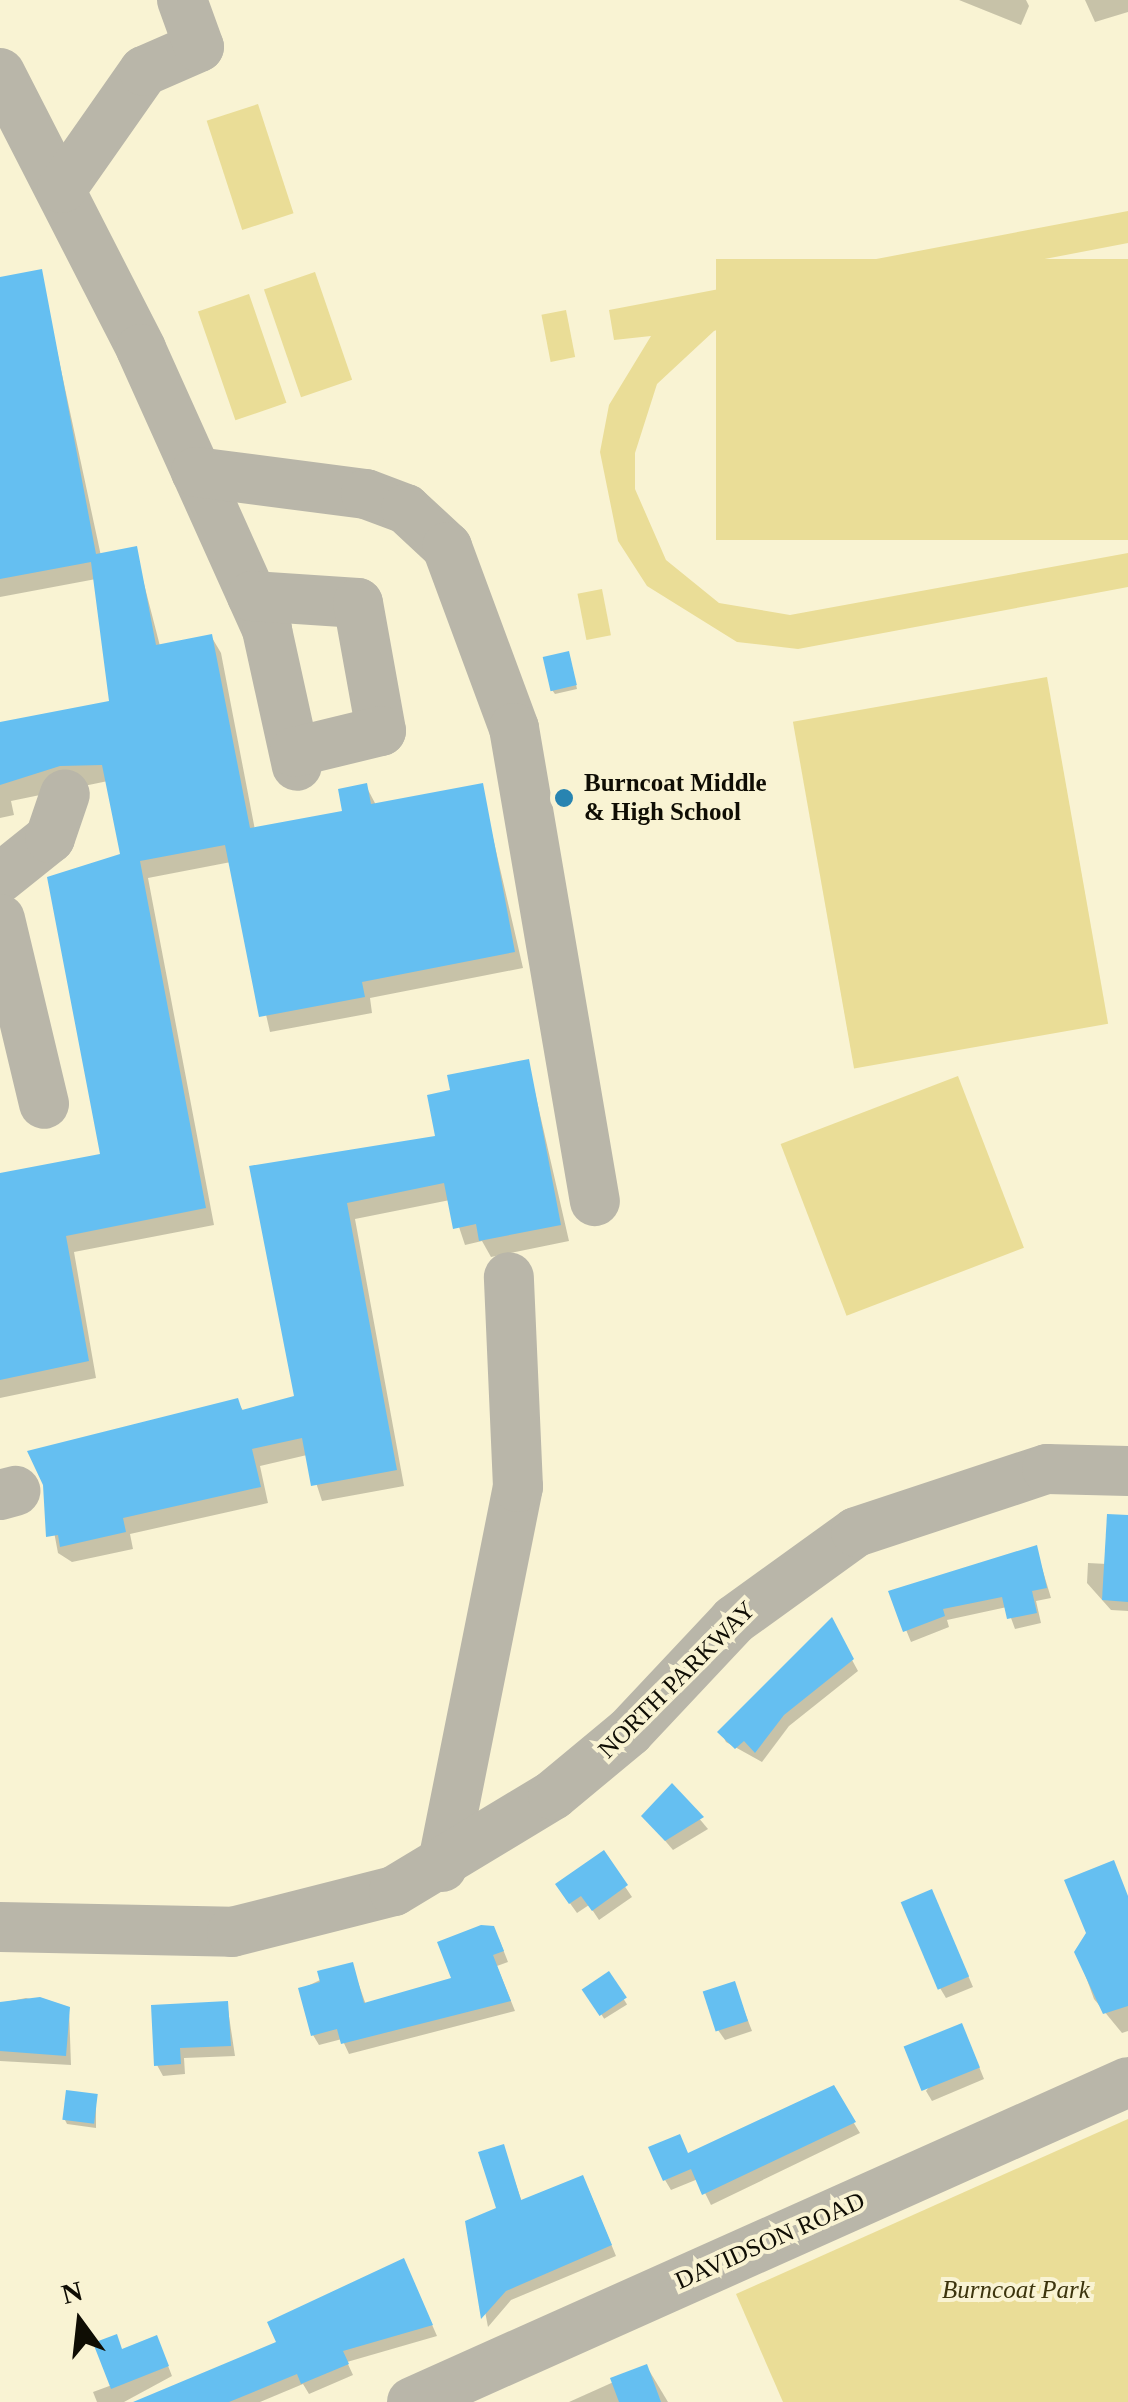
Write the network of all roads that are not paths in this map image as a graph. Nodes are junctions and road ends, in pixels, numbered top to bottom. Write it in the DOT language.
graph roads {
  1 [pos="182,0"];
  2 [pos="0,73"];
  3 [pos="62,188"];
  4 [pos="196,472"];
  5 [pos="252,596"];
  6 [pos="65,794"];
  7 [pos="0,878"];
  8 [pos="0,919"];
  9 [pos="44,1104"];
  10 [pos="596,1201"];
  11 [pos="509,1276"];
  12 [pos="1128,1471"];
  13 [pos="442,1867"];
  14 [pos="0,1926"];
  15 [pos="1128,2082"];
  16 [pos="412,2402"];
  1 -- 3 [label="street"];
  2 -- 3 [label="street"];
  3 -- 4 [label="street"];
  4 -- 5 [label="street"];
  4 -- 10 [label="street"];
  5 -- 5 [label="street"];
  6 -- 7 [label="street"];
  8 -- 9 [label="street"];
  11 -- 13 [label="street"];
  12 -- 13 [label="street, NORTH PARKWAY"];
  13 -- 14 [label="street, NORTH PARKWAY"];
  15 -- 16 [label="street, DAVIDSON ROAD"];
}
